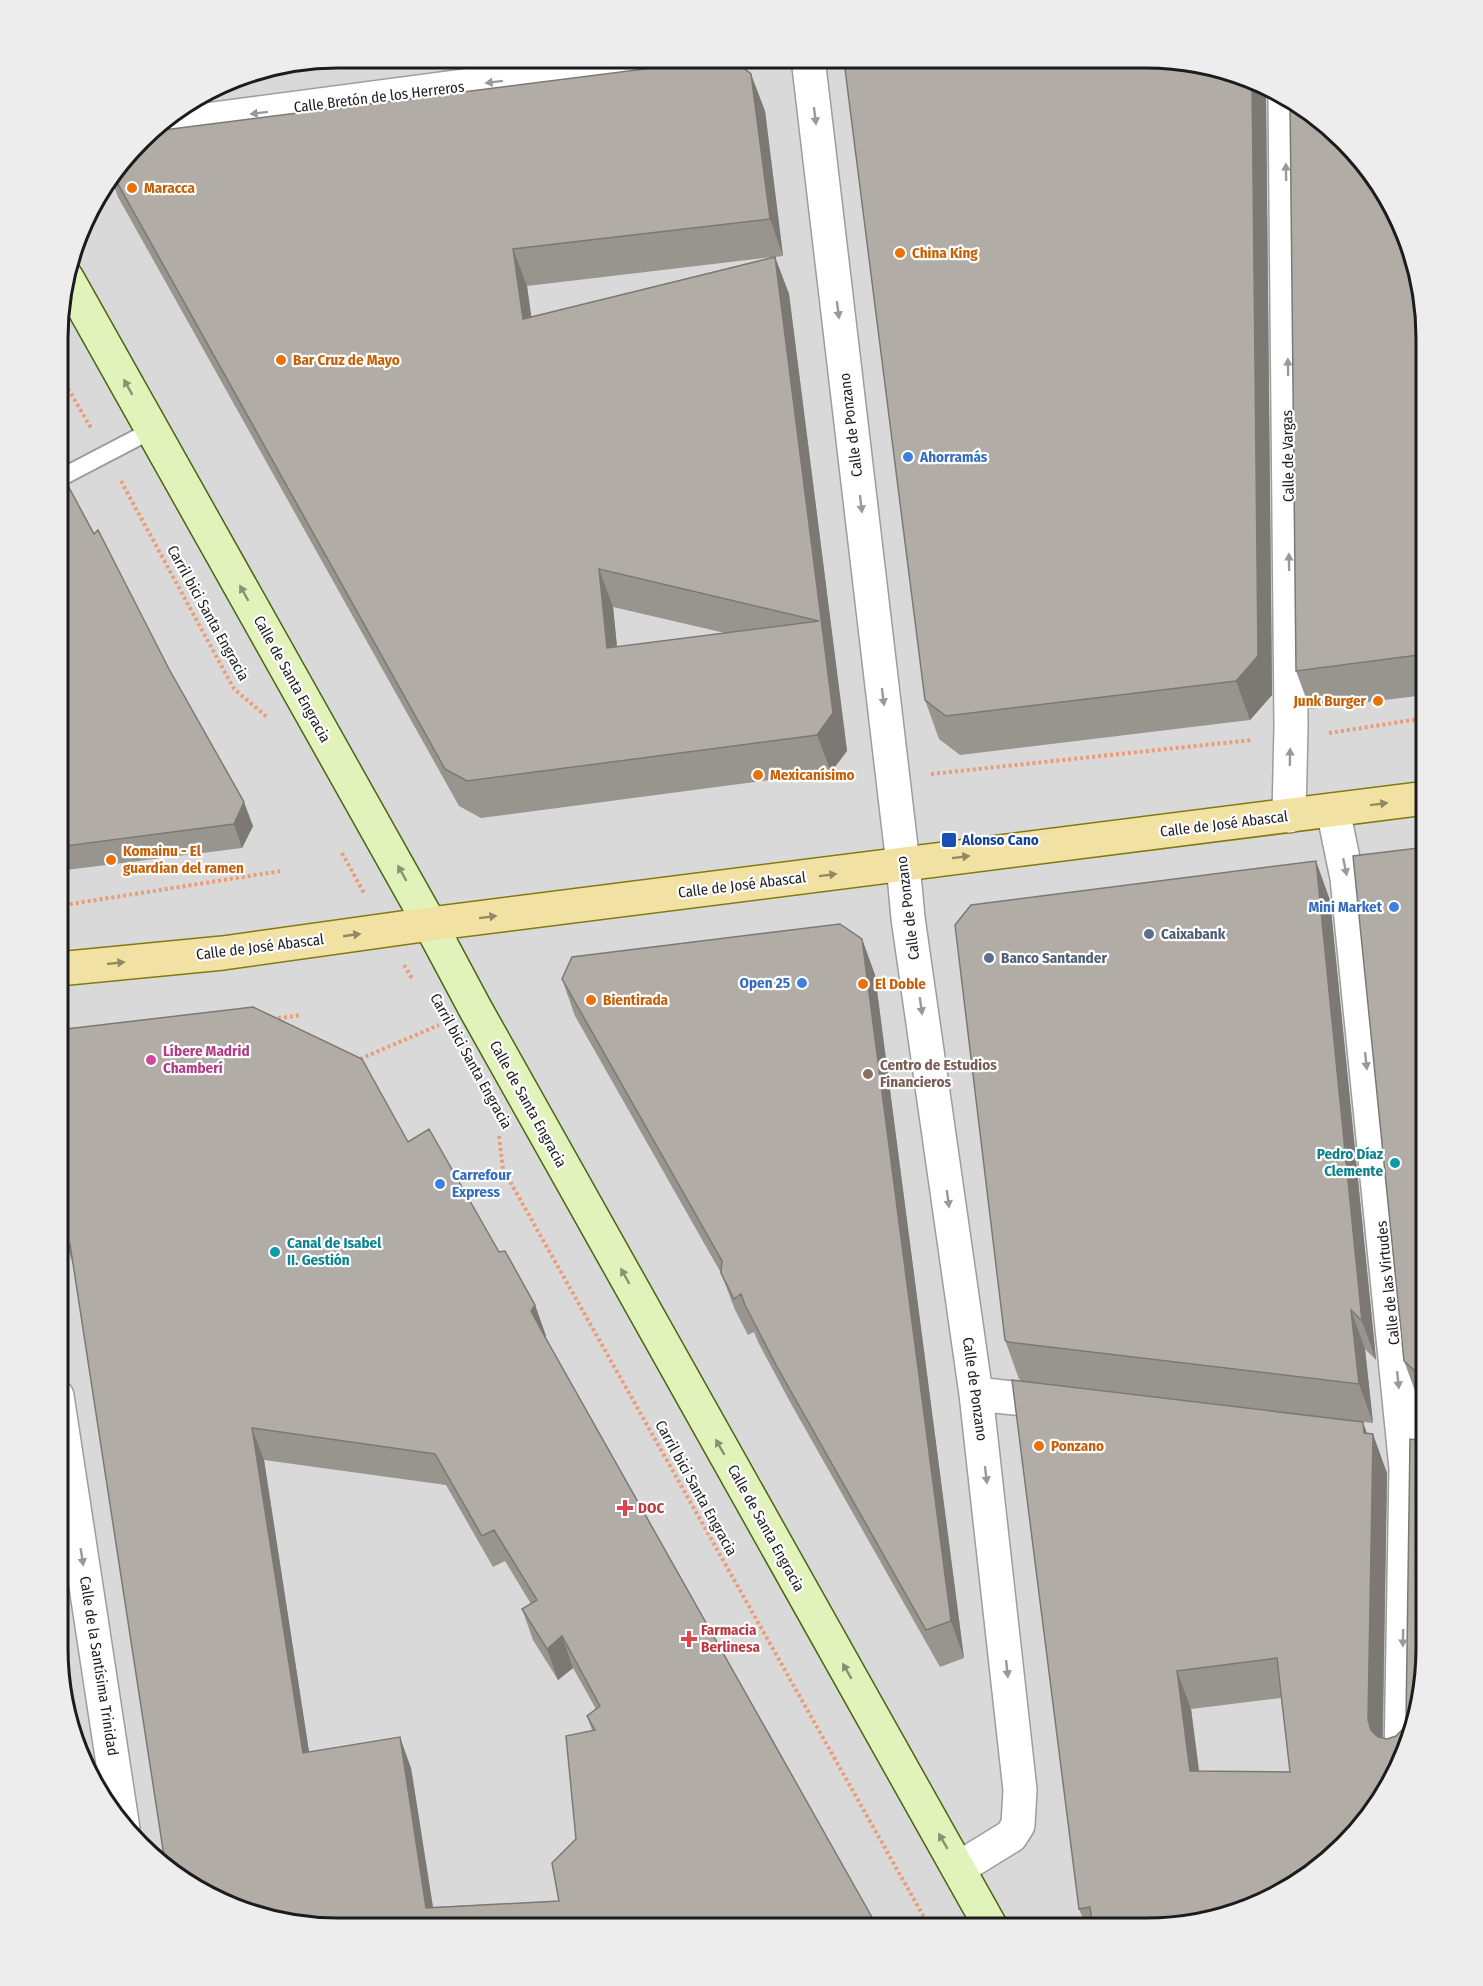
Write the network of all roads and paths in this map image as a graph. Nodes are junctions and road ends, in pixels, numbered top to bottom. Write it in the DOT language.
graph roads {
  1 [pos="601,68"];
  2 [pos="809,68"];
  3 [pos="1285,106"];
  4 [pos="171,124"];
  5 [pos="72,288"];
  6 [pos="68,389"];
  7 [pos="152,430"];
  8 [pos="106,454"];
  9 [pos="68,474"];
  10 [pos="268,718"];
  11 [pos="1416,719"];
  12 [pos="1325,733"];
  13 [pos="1259,740"];
  14 [pos="931,766"];
  15 [pos="1416,799"];
  16 [pos="1333,810"];
  17 [pos="1289,816"];
  18 [pos="340,850"];
  19 [pos="903,864"];
  20 [pos="281,871"];
  21 [pos="68,904"];
  22 [pos="430,924"];
  23 [pos="385,931"];
  24 [pos="68,968"];
  25 [pos="417,987"];
  26 [pos="302,1016"];
  27 [pos="433,1016"];
  28 [pos="267,1019"];
  29 [pos="439,1025"];
  30 [pos="444,1035"];
  31 [pos="360,1059"];
  32 [pos="497,1131"];
  33 [pos="976,1394"];
  34 [pos="1089,1407"];
  35 [pos="1403,1445"];
  36 [pos="68,1468"];
  37 [pos="1401,1735"];
  38 [pos="120,1809"];
  39 [pos="959,1868"];
  40 [pos="924,1918"];
  41 [pos="986,1918"];
  1 -- 4 [label="street, Calle Bretón de los Herreros, one-way"];
  2 -- 19 [label="street, Calle de Ponzano, one-way"];
  17 -- 3 [label="street, Calle de Vargas, one-way"];
  7 -- 5 [label="main road, Calle de Santa Engracia, one-way"];
  6 -- 8 [label="path, Carril bici Santa Engracia"];
  7 -- 8 [label="lane"];
  22 -- 7 [label="main road, Calle de Santa Engracia, one-way"];
  8 -- 9 [label="lane"];
  8 -- 10 [label="path, Carril bici Santa Engracia"];
  11 -- 12 [label="path"];
  13 -- 14 [label="path"];
  16 -- 15 [label="main road, Calle de José Abascal, one-way"];
  16 -- 17 [label="main road, Calle de José Abascal"];
  16 -- 35 [label="street, Calle de las Virtudes, one-way"];
  19 -- 17 [label="main road, Calle de José Abascal, one-way"];
  18 -- 23 [label="path, Carril bici Santa Engracia"];
  22 -- 19 [label="main road, Calle de José Abascal, one-way"];
  19 -- 33 [label="street, Calle de Ponzano, one-way"];
  20 -- 21 [label="path"];
  22 -- 23 [label="main road, Calle de José Abascal"];
  39 -- 22 [label="main road, Calle de Santa Engracia, one-way"];
  24 -- 23 [label="main road, Calle de José Abascal, one-way"];
  23 -- 25 [label="path, Carril bici Santa Engracia"];
  26 -- 28 [label="path"];
  27 -- 29 [label="path, Carril bici Santa Engracia"];
  29 -- 30 [label="path, Carril bici Santa Engracia"];
  29 -- 31 [label="path"];
  32 -- 40 [label="path, Carril bici Santa Engracia"];
  33 -- 34 [label="street"];
  33 -- 39 [label="street, Calle de Ponzano, one-way"];
  35 -- 37 [label="street, Calle de las Virtudes, one-way"];
  36 -- 38 [label="street, Calle de la Santísima Trinidad, one-way"];
  39 -- 41 [label="main road, Calle de Santa Engracia"];
}
